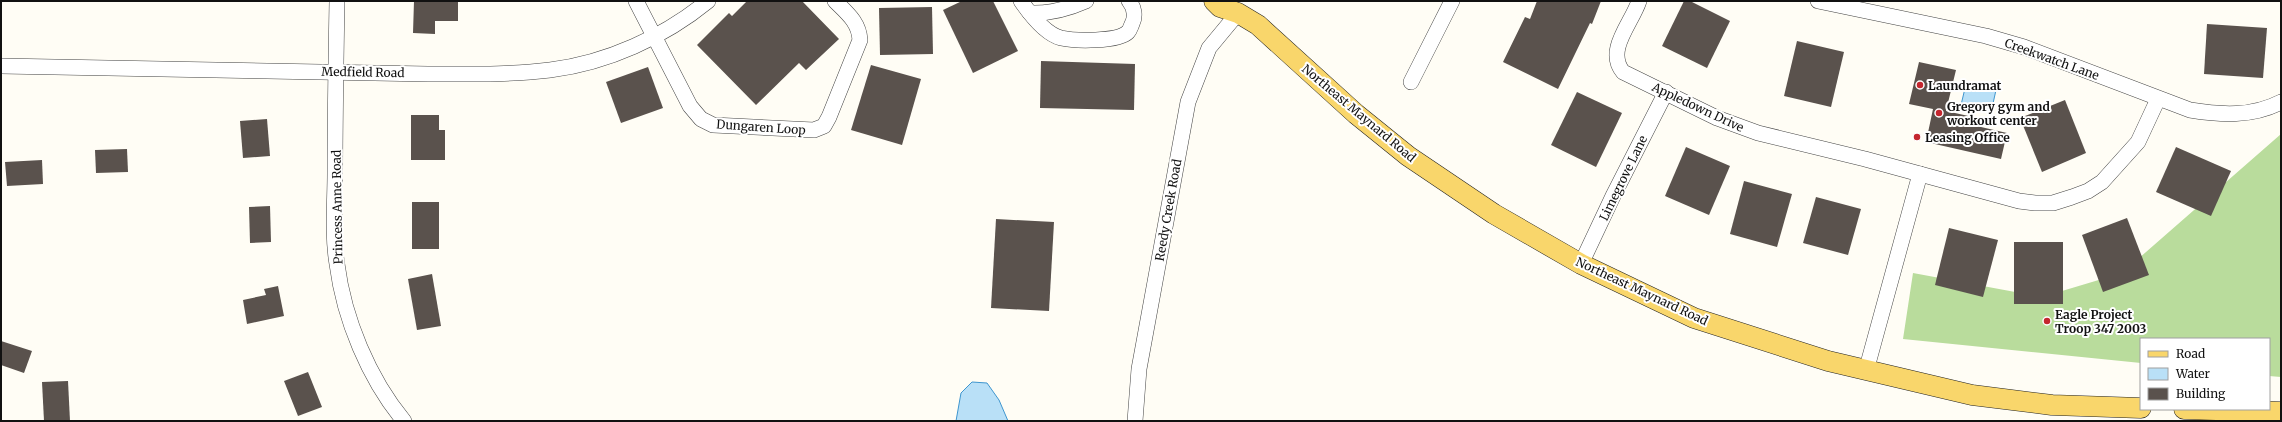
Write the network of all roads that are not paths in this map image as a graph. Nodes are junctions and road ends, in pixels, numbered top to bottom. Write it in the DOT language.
graph roads {
  1 [pos="337,1"];
  2 [pos="636,1"];
  3 [pos="708,1"];
  4 [pos="835,1"];
  5 [pos="1086,1"];
  6 [pos="1129,1"];
  7 [pos="1214,1"];
  8 [pos="1452,1"];
  9 [pos="1639,1"];
  10 [pos="1818,1"];
  11 [pos="1026,7"];
  12 [pos="1239,7"];
  13 [pos="654,36"];
  14 [pos="1,66"];
  15 [pos="336,72"];
  16 [pos="1411,82"];
  17 [pos="1666,92"];
  18 [pos="2158,99"];
  19 [pos="2281,102"];
  20 [pos="1920,174"];
  21 [pos="1581,264"];
  22 [pos="1866,371"];
  23 [pos="2140,408"];
  24 [pos="2216,410"];
  25 [pos="2281,412"];
  26 [pos="404,421"];
  27 [pos="1135,421"];
  1 -- 15 [label="street, Princess Anne Road"];
  2 -- 13 [label="street, Dungaren Loop"];
  3 -- 13 [label="street, Medfield Road"];
  4 -- 13 [label="street, Dungaren Loop"];
  5 -- 11 [label="street"];
  6 -- 11 [label="street"];
  7 -- 12 [label="main road, Northeast Maynard Road"];
  8 -- 16 [label="street"];
  9 -- 17 [label="street, Appledown Drive"];
  10 -- 18 [label="street, Creekwatch Lane"];
  12 -- 21 [label="main road, Northeast Maynard Road"];
  12 -- 27 [label="street, Reedy Creek Road"];
  13 -- 15 [label="street, Medfield Road"];
  14 -- 15 [label="street, Medfield Road"];
  15 -- 26 [label="street, Princess Anne Road"];
  17 -- 20 [label="street, Appledown Drive"];
  17 -- 21 [label="street, Limegrove Lane"];
  18 -- 19 [label="street, Creekwatch Lane"];
  18 -- 20 [label="street, Appledown Drive"];
  20 -- 22 [label="street"];
  21 -- 22 [label="main road, Northeast Maynard Road"];
  22 -- 23 [label="main road, Northeast Maynard Road"];
  24 -- 25 [label="main road"];
}
